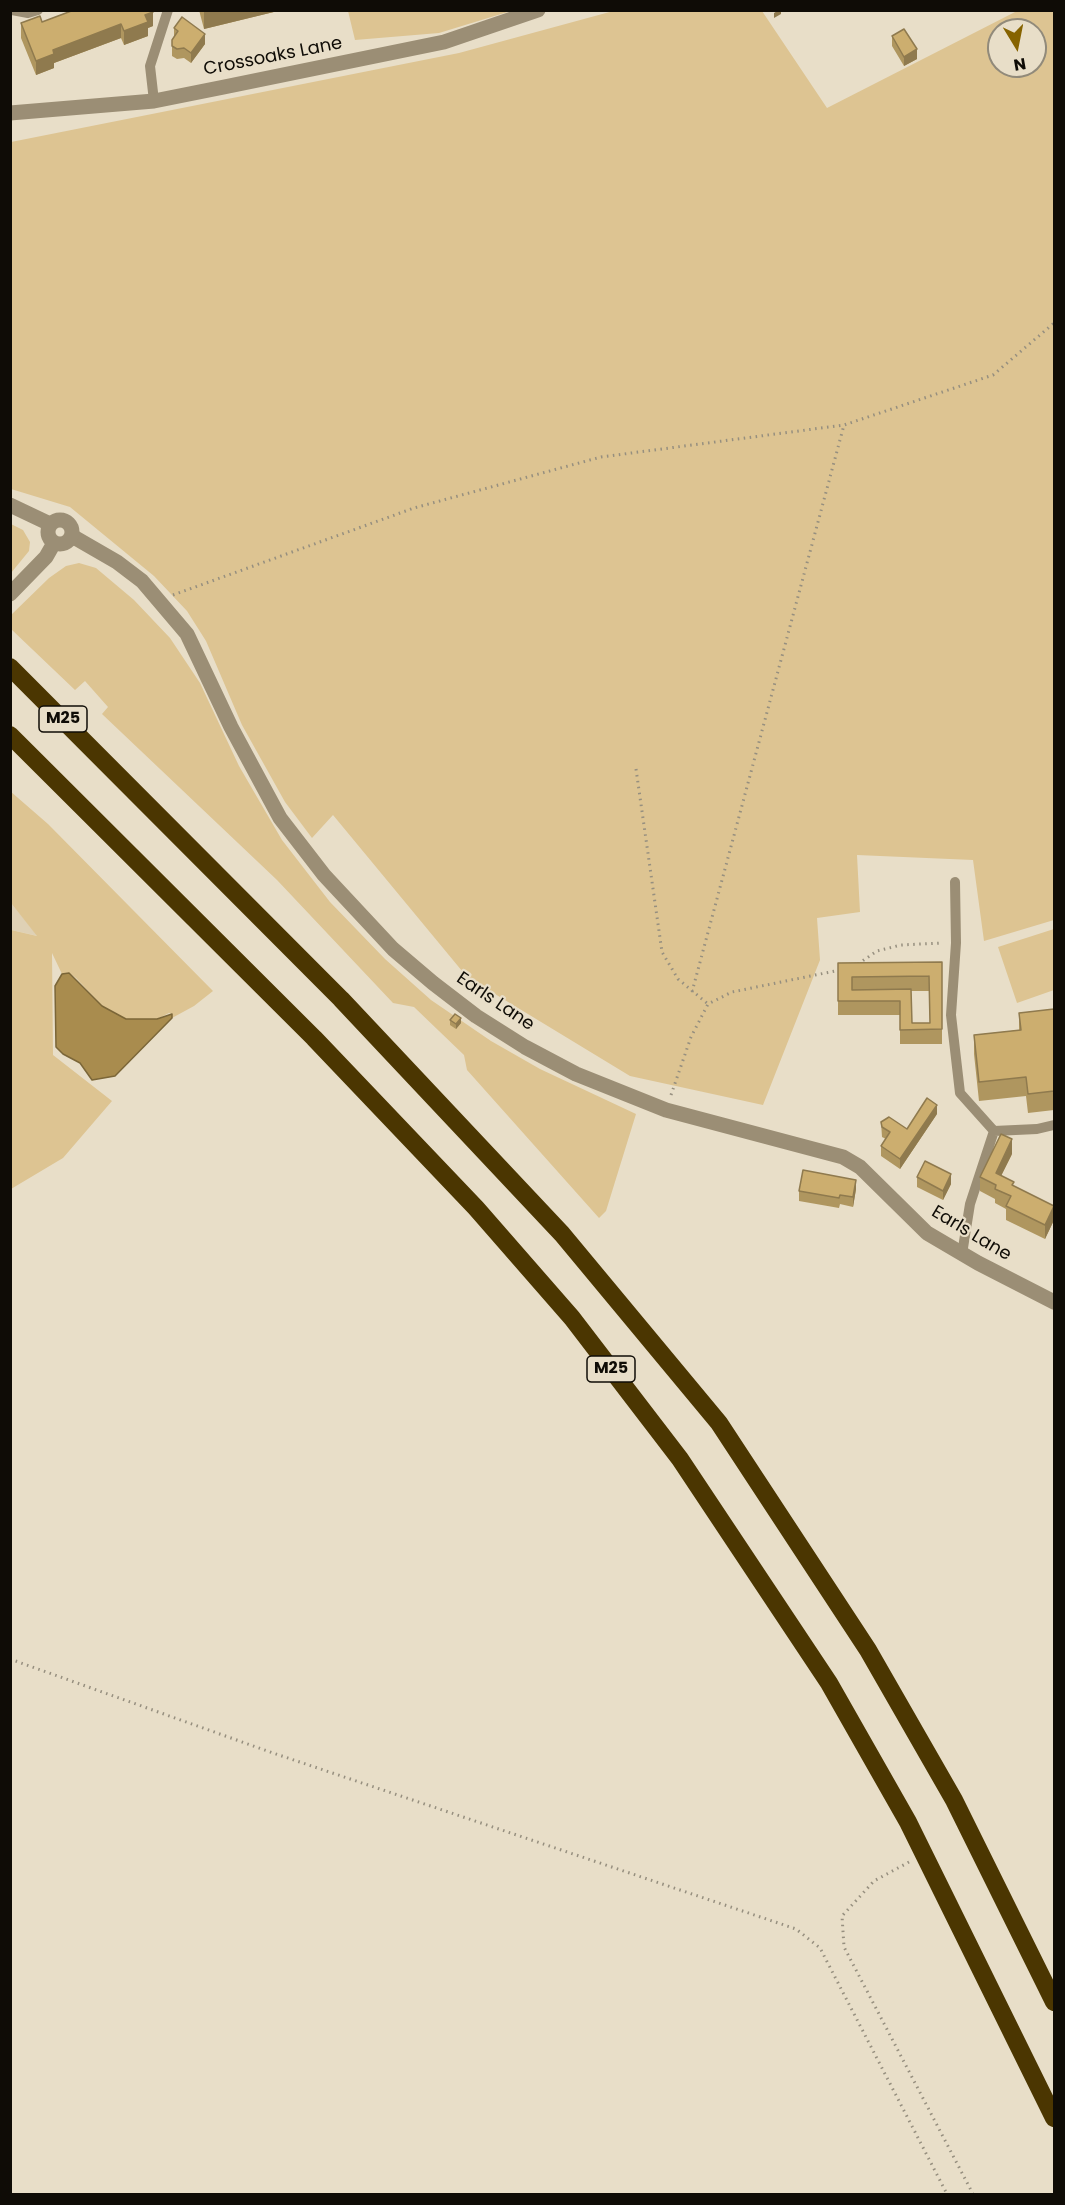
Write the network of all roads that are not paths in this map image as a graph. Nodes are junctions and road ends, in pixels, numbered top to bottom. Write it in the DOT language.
graph roads {
  1 [pos="12,10"];
  2 [pos="38,10"];
  3 [pos="168,10"];
  4 [pos="538,10"];
  5 [pos="154,100"];
  6 [pos="10,113"];
  7 [pos="10,505"];
  8 [pos="50,524"];
  9 [pos="72,536"];
  10 [pos="54,543"];
  11 [pos="15,589"];
  12 [pos="10,667"];
  13 [pos="10,735"];
  14 [pos="955,882"];
  15 [pos="1054,1125"];
  16 [pos="994,1131"];
  17 [pos="962,1254"];
  18 [pos="1054,1302"];
  19 [pos="1054,2002"];
  20 [pos="1054,2118"];
  1 -- 2 [label="lane"];
  3 -- 5 [label="lane"];
  4 -- 5 [label="street, Crossoaks Lane"];
  5 -- 6 [label="street, Crossoaks Lane"];
  7 -- 8 [label="street"];
  8 -- 9 [label="street"];
  8 -- 10 [label="street"];
  9 -- 10 [label="street"];
  9 -- 17 [label="street, Earls Lane"];
  10 -- 11 [label="street"];
  12 -- 19 [label="highway, M25"];
  13 -- 20 [label="highway, M25"];
  14 -- 16 [label="lane"];
  15 -- 16 [label="lane"];
  16 -- 17 [label="lane"];
  17 -- 18 [label="street, Earls Lane"];
}
